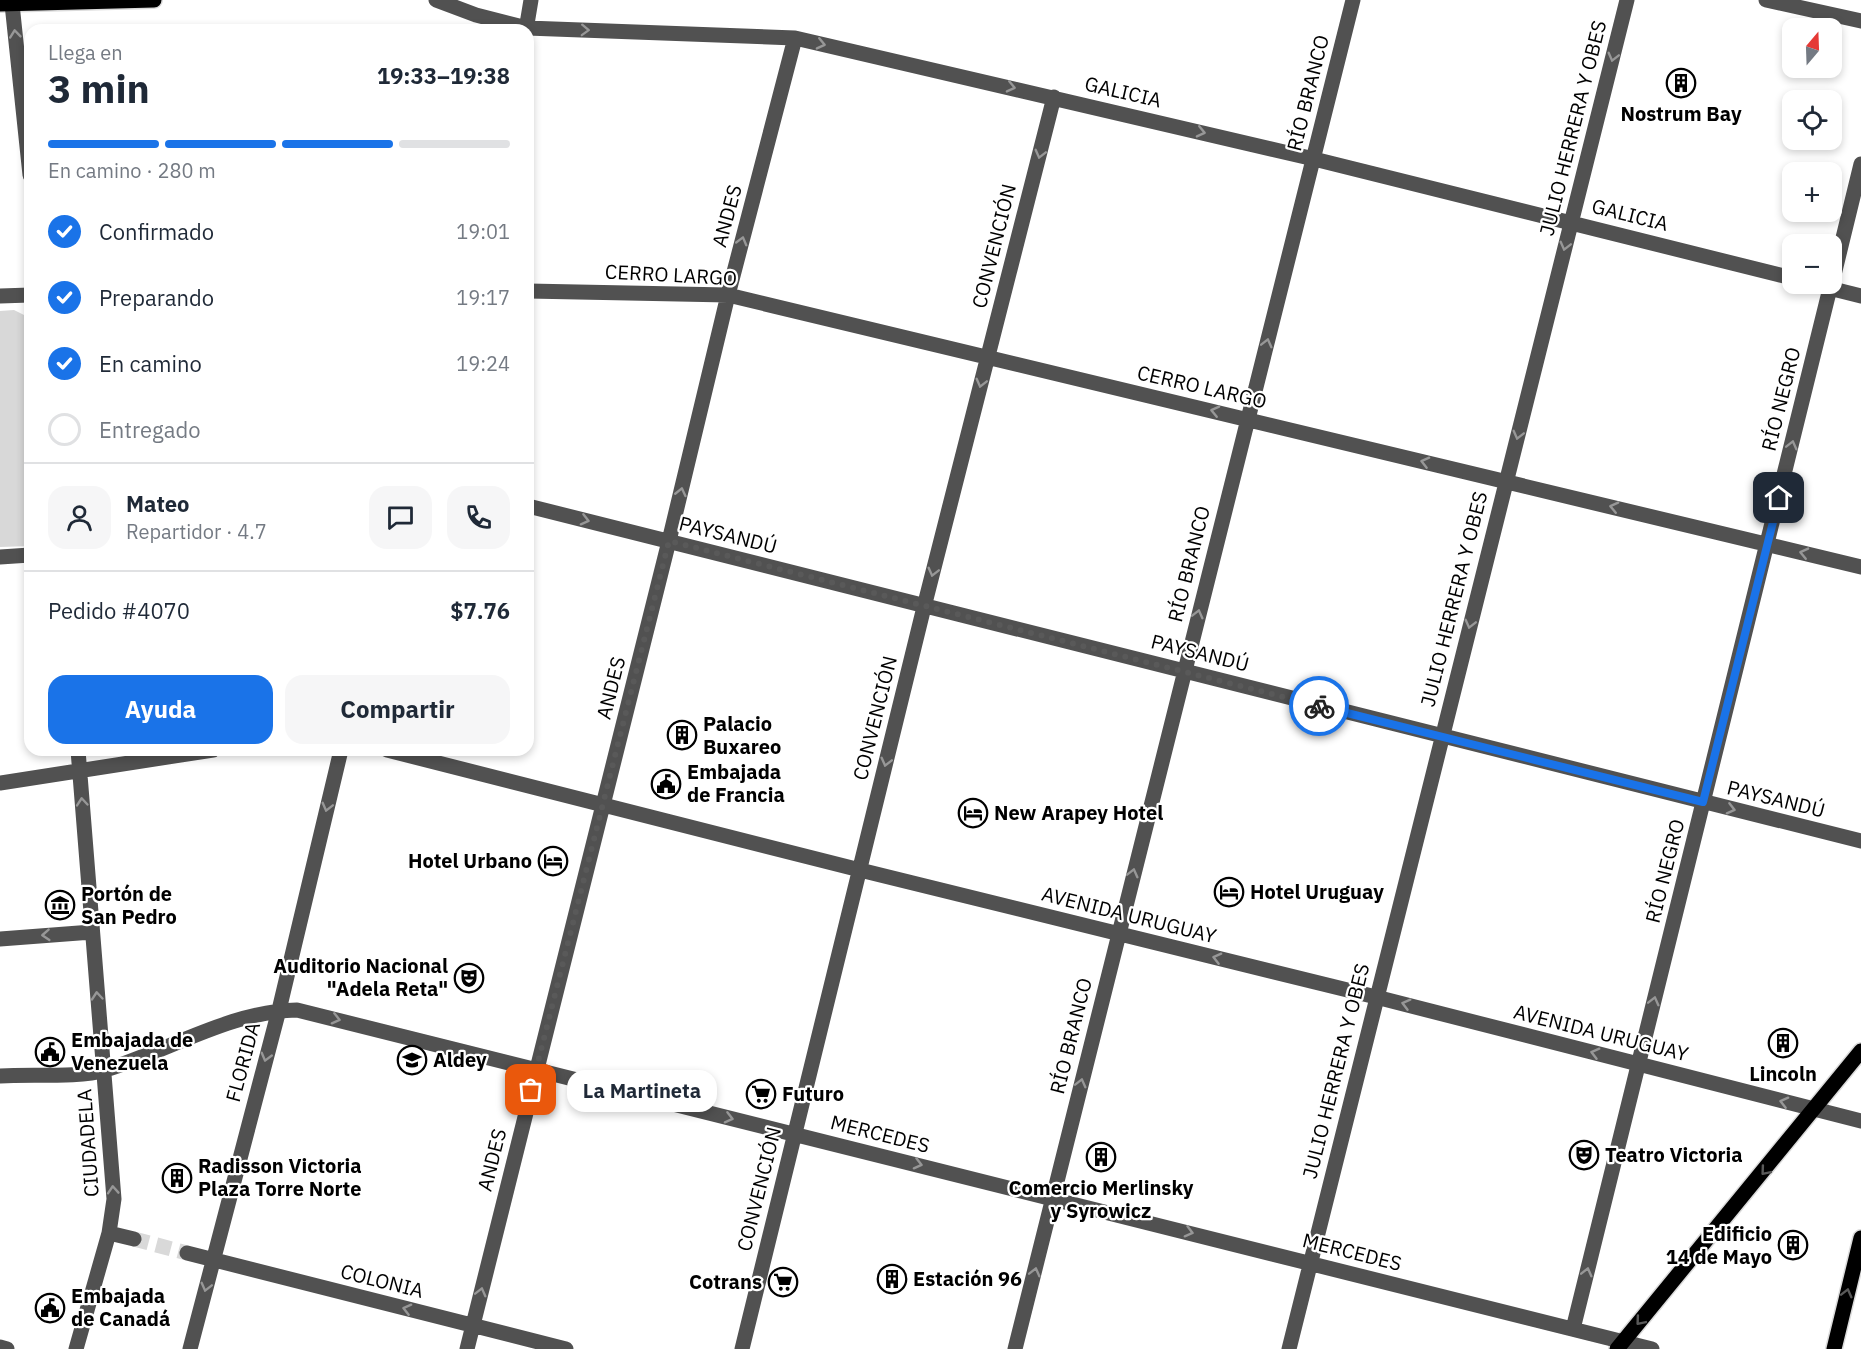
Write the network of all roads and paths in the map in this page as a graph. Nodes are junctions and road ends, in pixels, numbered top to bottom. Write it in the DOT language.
graph roads {
  1 [pos="154,0"];
  2 [pos="436,0"];
  3 [pos="531,0"];
  4 [pos="1353,0"];
  5 [pos="1627,0"];
  6 [pos="1766,0"];
  7 [pos="88,2"];
  8 [pos="6,4"];
  9 [pos="1861,21"];
  10 [pos="508,24"];
  11 [pos="527,24"];
  12 [pos="534,29"];
  13 [pos="795,38"];
  14 [pos="1054,97"];
  15 [pos="24,133"];
  16 [pos="1314,159"];
  17 [pos="1861,164"];
  18 [pos="1571,222"];
  19 [pos="1842,241"];
  20 [pos="1782,275"];
  21 [pos="1842,289"];
  22 [pos="534,291"];
  23 [pos="1829,294"];
  24 [pos="728,295"];
  25 [pos="0,296"];
  26 [pos="24,296"];
  27 [pos="1861,296"];
  28 [pos="988,358"];
  29 [pos="1248,418"];
  30 [pos="1506,481"];
  31 [pos="534,507"];
  32 [pos="669,541"];
  33 [pos="1767,544"];
  34 [pos="24,555"];
  35 [pos="0,557"];
  36 [pos="1861,567"];
  37 [pos="924,607"];
  38 [pos="1184,670"];
  39 [pos="1441,737"];
  40 [pos="78,756"];
  41 [pos="173,756"];
  42 [pos="340,756"];
  43 [pos="410,756"];
  44 [pos="79,770"];
  45 [pos="0,783"];
  46 [pos="1703,802"];
  47 [pos="603,806"];
  48 [pos="1861,841"];
  49 [pos="860,870"];
  50 [pos="92,932"];
  51 [pos="1118,934"];
  52 [pos="0,939"];
  53 [pos="1376,997"];
  54 [pos="279,1010"];
  55 [pos="1861,1051"];
  56 [pos="1638,1065"];
  57 [pos="537,1069"];
  58 [pos="103,1071"];
  59 [pos="0,1076"];
  60 [pos="1815,1110"];
  61 [pos="1861,1121"];
  62 [pos="795,1134"];
  63 [pos="1054,1197"];
  64 [pos="109,1233"];
  65 [pos="1861,1238"];
  66 [pos="134,1239"];
  67 [pos="187,1253"];
  68 [pos="213,1259"];
  69 [pos="1310,1263"];
  70 [pos="473,1326"];
  71 [pos="1573,1329"];
  72 [pos="1620,1346"];
  73 [pos="0,1347"];
  74 [pos="7,1349"];
  75 [pos="76,1349"];
  76 [pos="190,1349"];
  77 [pos="467,1349"];
  78 [pos="566,1349"];
  79 [pos="742,1349"];
  80 [pos="1016,1349"];
  81 [pos="1288,1349"];
  82 [pos="1652,1349"];
  83 [pos="1834,1349"];
  1 -- 7 [label="main road"];
  2 -- 10 [label="street, GALICIA"];
  3 -- 11 [label="street"];
  4 -- 16 [label="street, RÍO BRANCO"];
  5 -- 18 [label="street, JULIO HERRERA Y OBES, one-way"];
  6 -- 9 [label="street"];
  7 -- 8 [label="main road"];
  15 -- 8 [label="street, one-way"];
  12 -- 13 [label="street, GALICIA, one-way"];
  13 -- 14 [label="street, GALICIA, one-way"];
  24 -- 13 [label="street, ANDES, one-way"];
  14 -- 16 [label="street, GALICIA, one-way"];
  14 -- 28 [label="street, CONVENCIÓN, one-way"];
  16 -- 18 [label="street, GALICIA"];
  29 -- 16 [label="street, RÍO BRANCO, one-way"];
  17 -- 19 [label="street, RÍO NEGRO"];
  18 -- 20 [label="street, GALICIA"];
  18 -- 30 [label="street, JULIO HERRERA Y OBES, one-way"];
  21 -- 27 [label="street"];
  22 -- 24 [label="street, CERRO LARGO"];
  33 -- 23 [label="street, RÍO NEGRO, one-way"];
  24 -- 28 [label="street, CERRO LARGO"];
  32 -- 24 [label="street, ANDES, one-way"];
  25 -- 26 [label="street"];
  29 -- 28 [label="street, CERRO LARGO, one-way"];
  28 -- 37 [label="street, CONVENCIÓN, one-way"];
  30 -- 29 [label="street, CERRO LARGO, one-way"];
  38 -- 29 [label="street, RÍO BRANCO, one-way"];
  33 -- 30 [label="street, CERRO LARGO, one-way"];
  30 -- 39 [label="street, JULIO HERRERA Y OBES, one-way"];
  31 -- 32 [label="street, PAYSANDÚ, one-way"];
  32 -- 37 [label="street, PAYSANDÚ"];
  32 -- 47 [label="street, ANDES"];
  36 -- 33 [label="street, CERRO LARGO, one-way"];
  33 -- 46 [label="street, RÍO NEGRO"];
  34 -- 35 [label="street"];
  37 -- 38 [label="street, PAYSANDÚ"];
  37 -- 49 [label="street, CONVENCIÓN, one-way"];
  38 -- 39 [label="street, PAYSANDÚ"];
  51 -- 38 [label="street, RÍO BRANCO, one-way"];
  39 -- 46 [label="street, PAYSANDÚ"];
  39 -- 53 [label="street, JULIO HERRERA Y OBES"];
  40 -- 44 [label="street, CIUDADELA"];
  41 -- 44 [label="street"];
  42 -- 54 [label="street, FLORIDA, one-way"];
  43 -- 47 [label="street, AVENIDA URUGUAY"];
  44 -- 45 [label="street"];
  50 -- 44 [label="street, CIUDADELA, one-way"];
  46 -- 48 [label="street, PAYSANDÚ, one-way"];
  56 -- 46 [label="street, RÍO NEGRO, one-way"];
  47 -- 49 [label="street, AVENIDA URUGUAY"];
  47 -- 57 [label="street, ANDES"];
  49 -- 51 [label="street, AVENIDA URUGUAY"];
  49 -- 62 [label="street, CONVENCIÓN"];
  50 -- 52 [label="street, one-way"];
  58 -- 50 [label="street, CIUDADELA, one-way"];
  53 -- 51 [label="street, AVENIDA URUGUAY, one-way"];
  63 -- 51 [label="street, RÍO BRANCO, one-way"];
  56 -- 53 [label="street, AVENIDA URUGUAY, one-way"];
  53 -- 69 [label="street, JULIO HERRERA Y OBES"];
  54 -- 57 [label="street, MERCEDES, one-way"];
  54 -- 58 [label="street, MERCEDES"];
  54 -- 68 [label="street, FLORIDA, one-way"];
  55 -- 60 [label="main road"];
  60 -- 56 [label="street, AVENIDA URUGUAY, one-way"];
  71 -- 56 [label="street, RÍO NEGRO, one-way"];
  57 -- 62 [label="street, MERCEDES, one-way"];
  70 -- 57 [label="street, ANDES, one-way"];
  58 -- 59 [label="street, MERCEDES"];
  64 -- 58 [label="street, CIUDADELA, one-way"];
  60 -- 61 [label="street, AVENIDA URUGUAY"];
  60 -- 72 [label="main road, one-way"];
  62 -- 63 [label="street, MERCEDES, one-way"];
  62 -- 79 [label="street, CONVENCIÓN"];
  63 -- 69 [label="street, MERCEDES, one-way"];
  80 -- 63 [label="street, RÍO BRANCO, one-way"];
  64 -- 66 [label="street"];
  64 -- 75 [label="street, CIUDADELA"];
  83 -- 65 [label="main road, one-way"];
  67 -- 68 [label="street, COLONIA"];
  70 -- 68 [label="street, COLONIA, one-way"];
  68 -- 76 [label="street, FLORIDA, one-way"];
  69 -- 71 [label="street, MERCEDES"];
  69 -- 81 [label="street, JULIO HERRERA Y OBES"];
  70 -- 77 [label="street, ANDES"];
  70 -- 78 [label="street, COLONIA"];
  71 -- 72 [label="street, MERCEDES"];
  72 -- 82 [label="street, MERCEDES"];
  73 -- 74 [label="street"];
}
